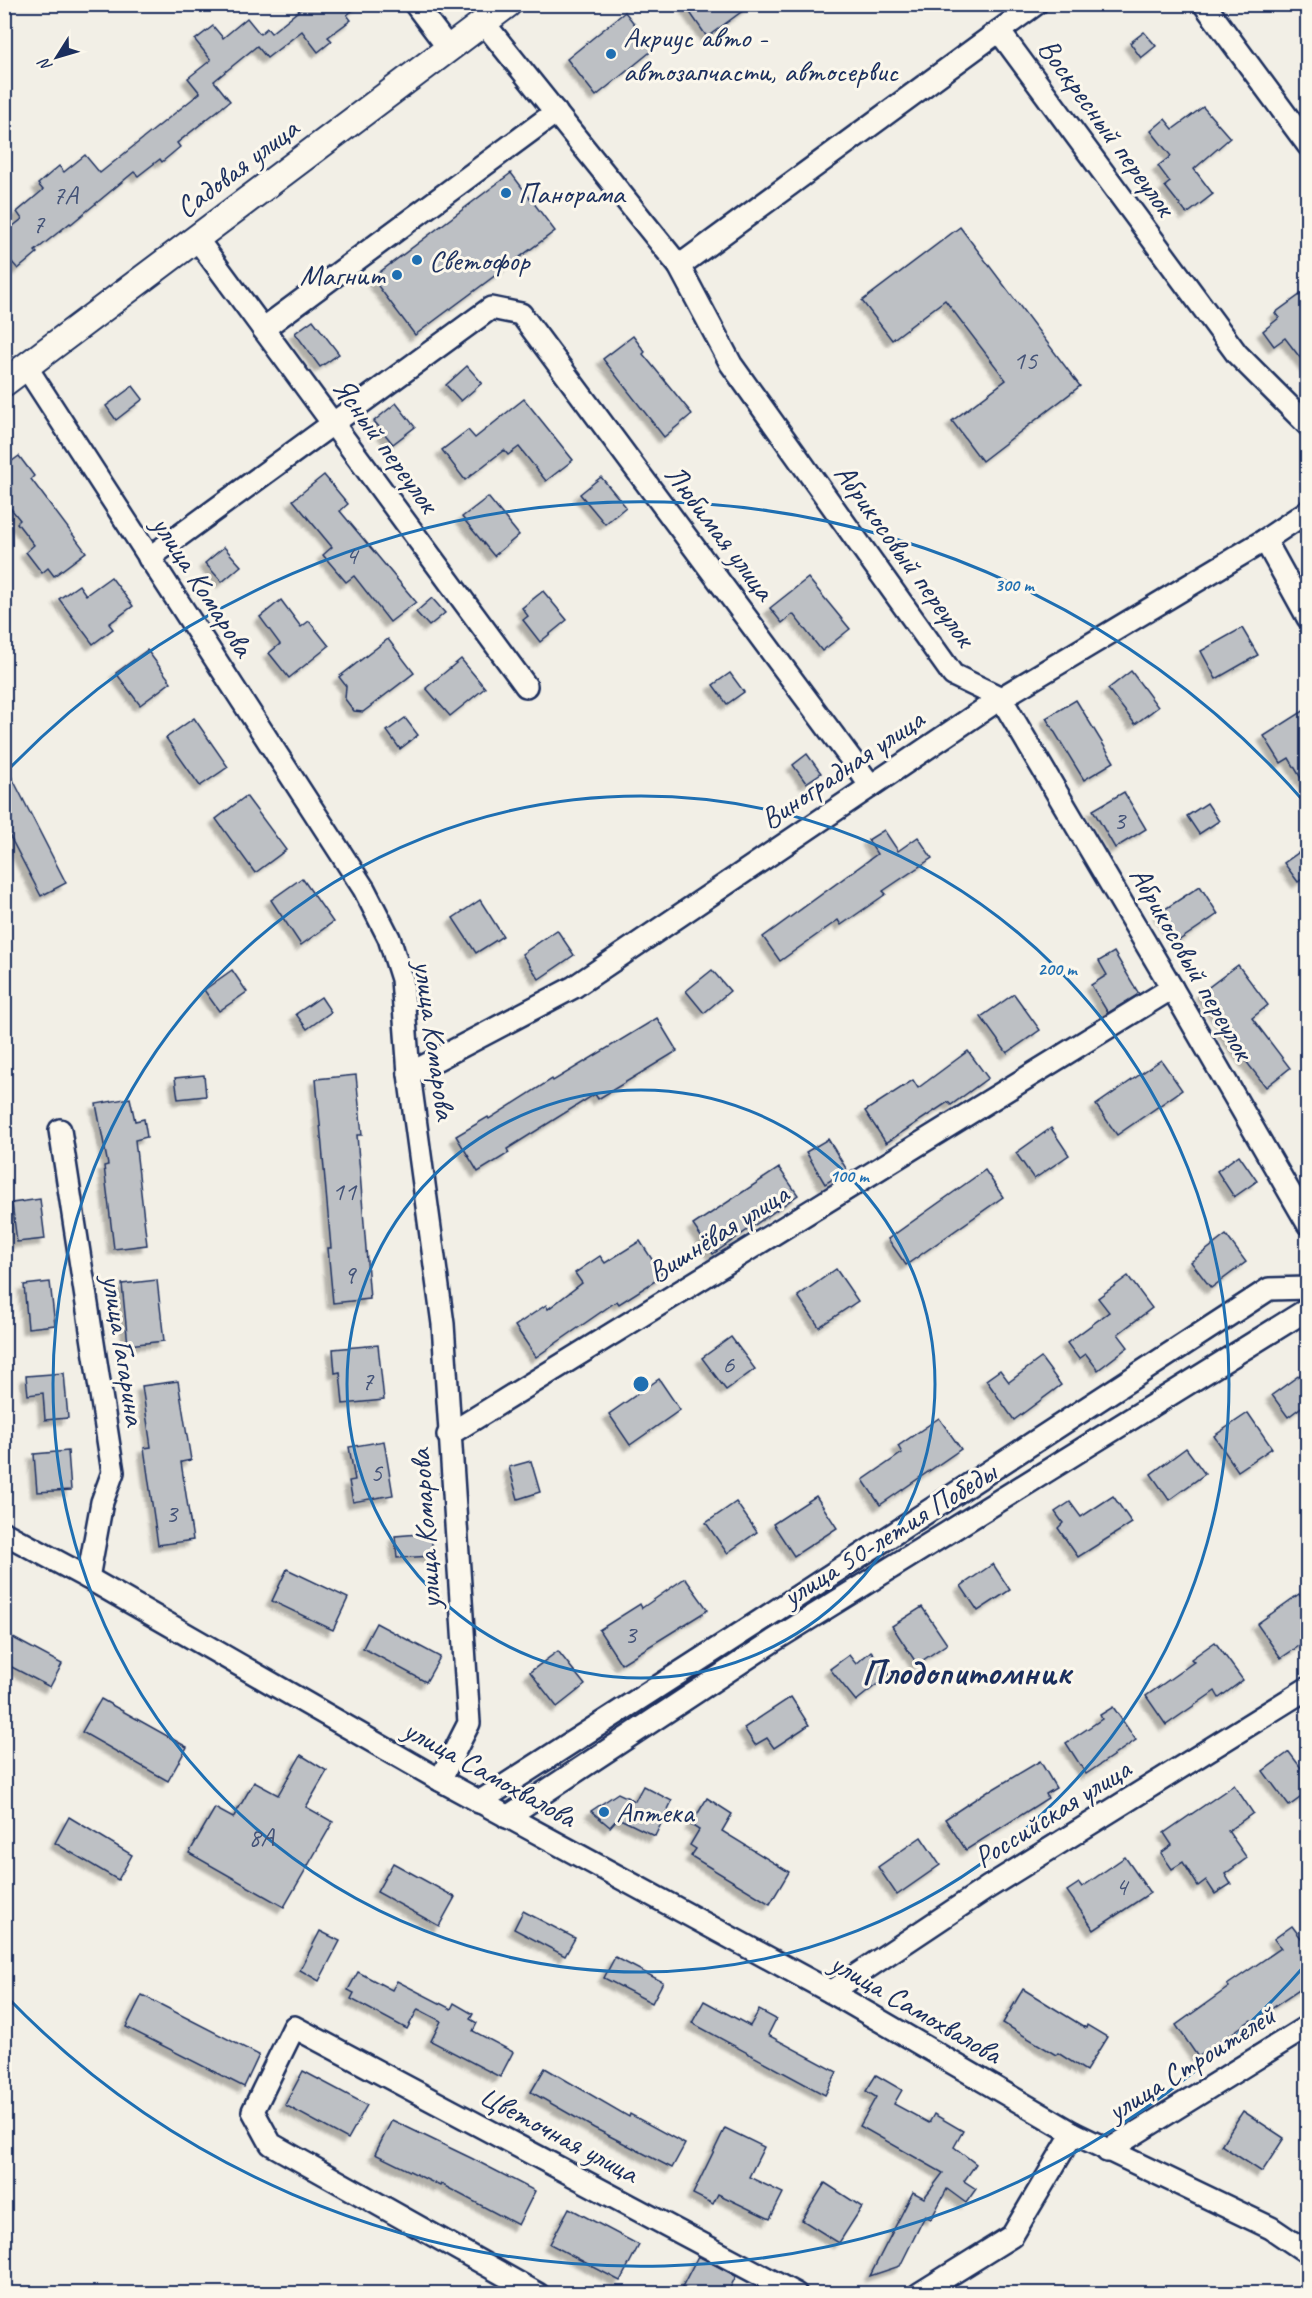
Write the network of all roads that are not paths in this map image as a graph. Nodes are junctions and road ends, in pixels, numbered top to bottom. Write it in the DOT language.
graph roads {
  1 [pos="415,4"];
  2 [pos="508,4"];
  3 [pos="1035,4"];
  4 [pos="1204,4"];
  5 [pos="484,23"];
  6 [pos="999,31"];
  7 [pos="449,49"];
  8 [pos="556,112"];
  9 [pos="1308,145"];
  10 [pos="197,239"];
  11 [pos="679,266"];
  12 [pos="263,329"];
  13 [pos="27,368"];
  14 [pos="4,383"];
  15 [pos="333,424"];
  16 [pos="1308,425"];
  17 [pos="1308,511"];
  18 [pos="1265,540"];
  19 [pos="149,558"];
  20 [pos="1308,618"];
  21 [pos="526,686"];
  22 [pos="1001,698"];
  23 [pos="871,786"];
  24 [pos="1172,988"];
  25 [pos="409,1074"];
  26 [pos="60,1130"];
  27 [pos="1308,1224"];
  28 [pos="1308,1288"];
  29 [pos="1308,1309"];
  30 [pos="448,1435"];
  31 [pos="4,1533"];
  32 [pos="88,1578"];
  33 [pos="1308,1688"];
  34 [pos="440,1780"];
  35 [pos="479,1802"];
  36 [pos="507,1817"];
  37 [pos="831,1992"];
  38 [pos="1308,2026"];
  39 [pos="1073,2133"];
  40 [pos="1107,2151"];
  41 [pos="1308,2253"];
  42 [pos="538,2294"];
  43 [pos="796,2294"];
  44 [pos="919,2294"];
  1 -- 7 [label="street"];
  2 -- 5 [label="main road, Садовая улица"];
  3 -- 6 [label="street"];
  4 -- 9 [label="street"];
  5 -- 7 [label="main road, Садовая улица"];
  5 -- 8 [label="street, Абрикосовый переулок"];
  6 -- 11 [label="street, Воскресный переулок"];
  6 -- 16 [label="street, Воскресный переулок"];
  7 -- 10 [label="main road, Садовая улица"];
  8 -- 11 [label="street, Абрикосовый переулок"];
  8 -- 12 [label="street"];
  10 -- 12 [label="street, Ясный переулок"];
  10 -- 13 [label="main road, Садовая улица"];
  11 -- 22 [label="street, Абрикосовый переулок"];
  12 -- 15 [label="street, Ясный переулок"];
  13 -- 14 [label="main road, Садовая улица"];
  13 -- 19 [label="street, улица Комарова"];
  15 -- 19 [label="street"];
  15 -- 21 [label="street, Ясный переулок"];
  15 -- 23 [label="street, Любимая улица"];
  17 -- 18 [label="street, Виноградная улица"];
  18 -- 20 [label="street"];
  18 -- 22 [label="street, Виноградная улица"];
  19 -- 25 [label="street, улица Комарова"];
  22 -- 23 [label="street, Виноградная улица"];
  22 -- 24 [label="street, Абрикосовый переулок"];
  23 -- 25 [label="street, Виноградная улица"];
  24 -- 27 [label="street, Абрикосовый переулок"];
  24 -- 30 [label="street, Вишнёвая улица"];
  25 -- 30 [label="street, улица Комарова"];
  26 -- 32 [label="street, улица Гагарина"];
  28 -- 35 [label="street"];
  29 -- 36 [label="street, улица 50-летия Победы"];
  30 -- 34 [label="street, улица Комарова"];
  31 -- 32 [label="street, улица Самохвалова"];
  32 -- 34 [label="street, улица Самохвалова"];
  33 -- 37 [label="street, Российская улица"];
  34 -- 35 [label="street, улица Самохвалова"];
  35 -- 36 [label="street, улица Самохвалова"];
  36 -- 37 [label="street, улица Самохвалова"];
  37 -- 39 [label="street, улица Самохвалова"];
  38 -- 40 [label="street, улица Строителей"];
  39 -- 40 [label="street, улица Самохвалова"];
  39 -- 44 [label="street"];
  40 -- 41 [label="street, улица Самохвалова"];
  42 -- 43 [label="street, Цветочная улица"];
}
